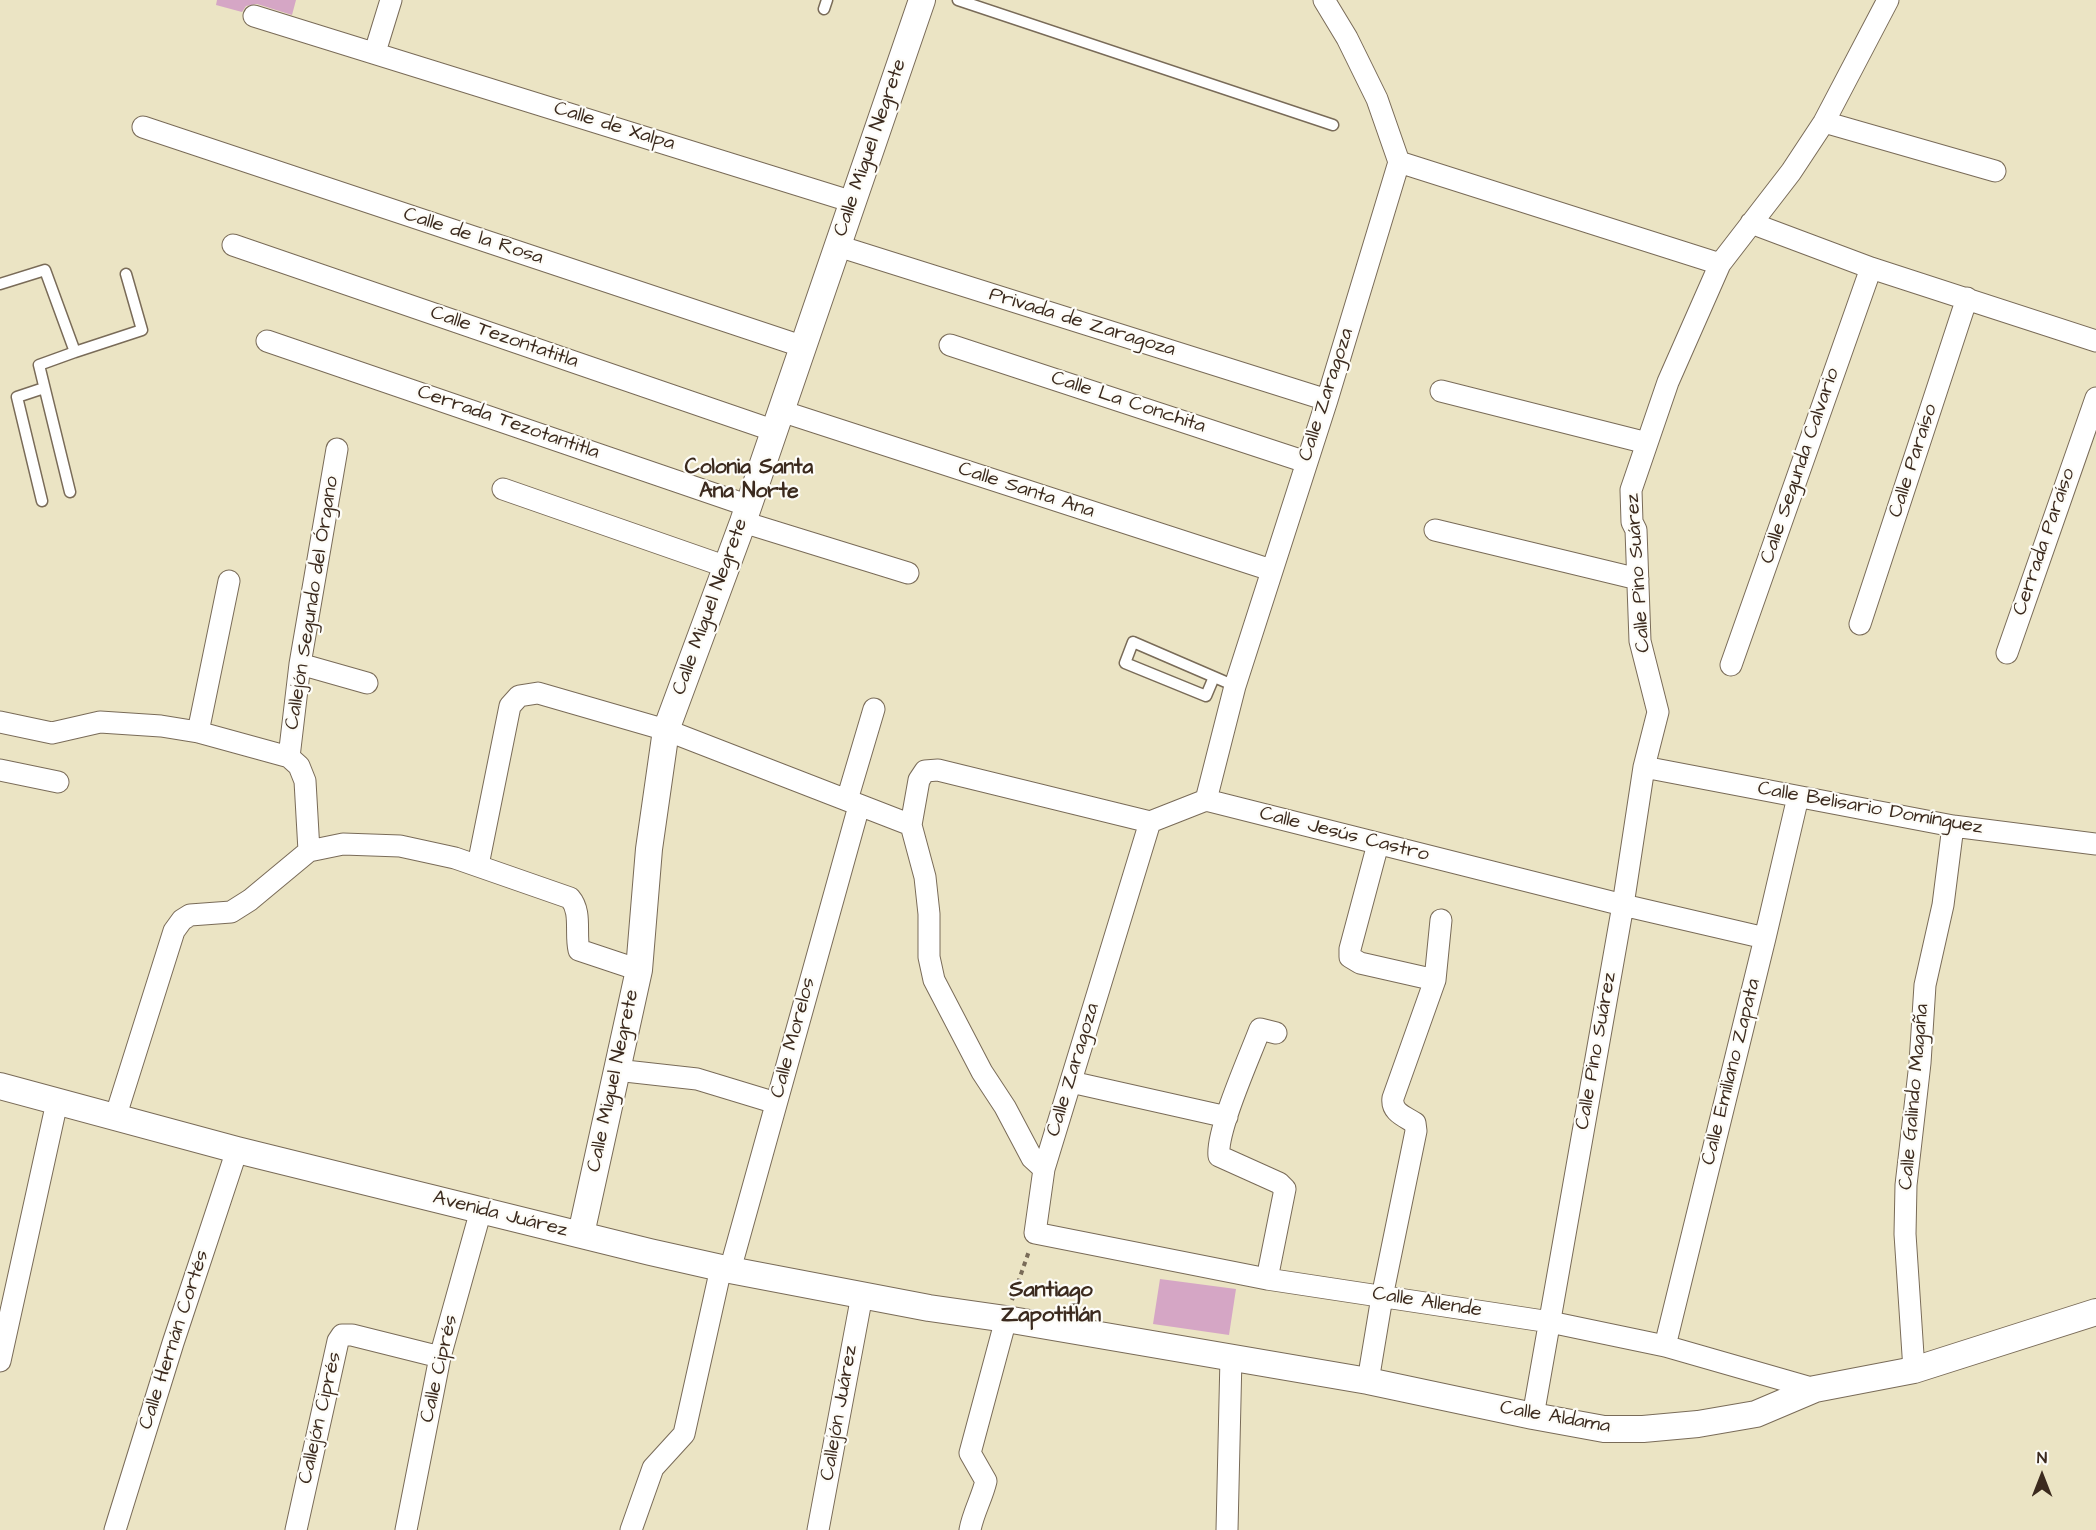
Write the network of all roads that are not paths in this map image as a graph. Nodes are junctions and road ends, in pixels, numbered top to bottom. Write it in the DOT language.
graph roads {
  1 [pos="391,0"];
  2 [pos="922,0"];
  3 [pos="958,0"];
  4 [pos="1324,0"];
  5 [pos="1888,0"];
  6 [pos="254,16"];
  7 [pos="375,52"];
  8 [pos="1824,122"];
  9 [pos="1334,125"];
  10 [pos="143,127"];
  11 [pos="1399,162"];
  12 [pos="1995,171"];
  13 [pos="853,202"];
  14 [pos="1751,224"];
  15 [pos="233,245"];
  16 [pos="838,246"];
  17 [pos="1720,264"];
  18 [pos="1871,268"];
  19 [pos="126,274"];
  20 [pos="0,284"];
  21 [pos="1967,298"];
  22 [pos="267,340"];
  23 [pos="2096,341"];
  24 [pos="950,345"];
  25 [pos="804,346"];
  26 [pos="75,352"];
  27 [pos="44,388"];
  28 [pos="1441,391"];
  29 [pos="2096,398"];
  30 [pos="1327,400"];
  31 [pos="778,421"];
  32 [pos="1647,443"];
  33 [pos="337,449"];
  34 [pos="1306,462"];
  35 [pos="503,489"];
  36 [pos="70,492"];
  37 [pos="42,501"];
  38 [pos="746,514"];
  39 [pos="1435,530"];
  40 [pos="727,567"];
  41 [pos="1271,570"];
  42 [pos="908,573"];
  43 [pos="1638,579"];
  44 [pos="229,581"];
  45 [pos="1860,624"];
  46 [pos="2007,653"];
  47 [pos="300,664"];
  48 [pos="1731,665"];
  49 [pos="1214,677"];
  50 [pos="367,683"];
  51 [pos="1235,686"];
  52 [pos="874,709"];
  53 [pos="0,722"];
  54 [pos="666,730"];
  55 [pos="198,732"];
  56 [pos="289,757"];
  57 [pos="1644,768"];
  58 [pos="0,770"];
  59 [pos="58,782"];
  60 [pos="1798,796"];
  61 [pos="1206,800"];
  62 [pos="853,803"];
  63 [pos="1150,822"];
  64 [pos="911,825"];
  65 [pos="1953,826"];
  66 [pos="1378,844"];
  67 [pos="2096,844"];
  68 [pos="309,851"];
  69 [pos="477,865"];
  70 [pos="1623,905"];
  71 [pos="1441,920"];
  72 [pos="1765,938"];
  73 [pos="639,970"];
  74 [pos="1435,980"];
  75 [pos="1276,1033"];
  76 [pos="616,1070"];
  77 [pos="1071,1082"];
  78 [pos="0,1086"];
  79 [pos="57,1102"];
  80 [pos="776,1103"];
  81 [pos="1227,1117"];
  82 [pos="115,1118"];
  83 [pos="237,1150"];
  84 [pos="1044,1169"];
  85 [pos="481,1210"];
  86 [pos="1035,1233"];
  87 [pos="580,1234"];
  88 [pos="726,1269"];
  89 [pos="1267,1279"];
  90 [pos="862,1295"];
  91 [pos="1382,1297"];
  92 [pos="2096,1312"];
  93 [pos="1006,1319"];
  94 [pos="1550,1322"];
  95 [pos="1665,1346"];
  96 [pos="440,1357"];
  97 [pos="1231,1357"];
  98 [pos="0,1361"];
  99 [pos="1914,1371"];
  100 [pos="1368,1381"];
  101 [pos="1815,1389"];
  102 [pos="1533,1416"];
  103 [pos="115,1530"];
  104 [pos="296,1530"];
  105 [pos="406,1530"];
  106 [pos="631,1530"];
  107 [pos="818,1530"];
  108 [pos="970,1530"];
  109 [pos="1227,1530"];
  1 -- 7 [label="street"];
  2 -- 13 [label="street, Calle Miguel Negrete"];
  3 -- 9 [label="lane"];
  4 -- 11 [label="street"];
  5 -- 8 [label="street, Calle Pino Suárez"];
  6 -- 7 [label="street, Calle de Xalpa"];
  7 -- 13 [label="street, Calle de Xalpa"];
  8 -- 12 [label="street"];
  8 -- 14 [label="street, Calle Pino Suárez"];
  10 -- 25 [label="street, Calle de la Rosa"];
  11 -- 17 [label="street"];
  11 -- 30 [label="street, Calle Zaragoza"];
  13 -- 16 [label="street, Calle Miguel Negrete"];
  14 -- 17 [label="street, Calle Pino Suárez"];
  14 -- 18 [label="street"];
  15 -- 31 [label="street, Calle Tezontatitla"];
  16 -- 25 [label="street, Calle Miguel Negrete"];
  16 -- 30 [label="street, Privada de Zaragoza"];
  17 -- 32 [label="street, Calle Pino Suárez"];
  18 -- 21 [label="street"];
  18 -- 48 [label="street, Calle Segunda Calvario"];
  19 -- 26 [label="lane"];
  20 -- 26 [label="lane"];
  21 -- 23 [label="street"];
  21 -- 45 [label="street, Calle Paraíso"];
  22 -- 38 [label="street, Cerrada Tezotantitla"];
  24 -- 34 [label="street, Calle La Conchita"];
  25 -- 31 [label="street, Calle Miguel Negrete"];
  26 -- 27 [label="lane"];
  27 -- 36 [label="lane"];
  27 -- 37 [label="lane"];
  28 -- 32 [label="street"];
  29 -- 46 [label="street, Cerrada Paraíso"];
  30 -- 34 [label="street, Calle Zaragoza"];
  31 -- 38 [label="street, Calle Miguel Negrete"];
  31 -- 41 [label="street, Calle Santa Ana"];
  32 -- 43 [label="street, Calle Pino Suárez"];
  33 -- 47 [label="street, Callejón Segundo del Órgano"];
  34 -- 41 [label="street, Calle Zaragoza"];
  35 -- 40 [label="street"];
  38 -- 40 [label="street, Calle Miguel Negrete"];
  38 -- 42 [label="street, Cerrada Tezotantitla"];
  39 -- 43 [label="street"];
  40 -- 54 [label="street, Calle Miguel Negrete"];
  41 -- 51 [label="street, Calle Zaragoza"];
  43 -- 57 [label="street, Calle Pino Suárez"];
  44 -- 55 [label="street"];
  47 -- 50 [label="street"];
  47 -- 56 [label="street, Callejón Segundo del Órgano"];
  49 -- 49 [label="lane"];
  49 -- 51 [label="lane"];
  51 -- 61 [label="street, Calle Zaragoza"];
  52 -- 62 [label="street, Calle Morelos"];
  53 -- 55 [label="street"];
  54 -- 62 [label="street"];
  54 -- 69 [label="street"];
  54 -- 73 [label="street, Calle Miguel Negrete"];
  55 -- 56 [label="street"];
  56 -- 68 [label="street"];
  57 -- 60 [label="street, Calle Belisario Domínguez"];
  57 -- 70 [label="street, Calle Pino Suárez"];
  58 -- 59 [label="street"];
  60 -- 65 [label="street, Calle Belisario Domínguez"];
  60 -- 72 [label="street, Calle Emiliano Zapata"];
  61 -- 63 [label="street"];
  61 -- 66 [label="street, Calle Jesús Castro"];
  62 -- 64 [label="street"];
  62 -- 80 [label="street, Calle Morelos"];
  63 -- 64 [label="street"];
  63 -- 77 [label="street, Calle Zaragoza"];
  64 -- 84 [label="street"];
  65 -- 67 [label="street, Calle Belisario Domínguez"];
  65 -- 99 [label="street, Calle Galindo Magaña"];
  66 -- 70 [label="street, Calle Jesús Castro"];
  66 -- 74 [label="street"];
  68 -- 69 [label="street"];
  68 -- 82 [label="street"];
  69 -- 73 [label="street"];
  70 -- 72 [label="street, Calle Jesús Castro"];
  70 -- 94 [label="street, Calle Pino Suárez"];
  71 -- 74 [label="street"];
  72 -- 95 [label="street, Calle Emiliano Zapata"];
  73 -- 76 [label="street, Calle Miguel Negrete"];
  74 -- 91 [label="street"];
  75 -- 81 [label="street"];
  76 -- 80 [label="street"];
  76 -- 87 [label="street, Calle Miguel Negrete"];
  77 -- 81 [label="street"];
  77 -- 84 [label="street, Calle Zaragoza"];
  78 -- 79 [label="street, Avenida Juárez"];
  79 -- 82 [label="street, Avenida Juárez"];
  79 -- 98 [label="street"];
  80 -- 88 [label="street, Calle Morelos"];
  81 -- 89 [label="street"];
  82 -- 83 [label="street, Avenida Juárez"];
  83 -- 85 [label="street, Avenida Juárez"];
  83 -- 103 [label="street, Calle Hernán Cortés"];
  84 -- 86 [label="street, Calle Zaragoza"];
  85 -- 87 [label="street, Avenida Juárez"];
  85 -- 96 [label="street, Calle Ciprés"];
  86 -- 89 [label="street, Calle Allende"];
  87 -- 88 [label="street, Avenida Juárez"];
  88 -- 90 [label="street, Avenida Juárez"];
  88 -- 106 [label="street, Calle Morelos"];
  89 -- 91 [label="street, Calle Allende"];
  90 -- 93 [label="street, Avenida Juárez"];
  90 -- 107 [label="street, Callejón Juárez"];
  91 -- 94 [label="street, Calle Allende"];
  91 -- 100 [label="street"];
  92 -- 99 [label="street, Calle Aldama"];
  93 -- 97 [label="street, Calle Aldama"];
  93 -- 108 [label="street"];
  94 -- 95 [label="street, Calle Allende"];
  94 -- 102 [label="street, Calle Pino Suárez"];
  95 -- 101 [label="street, Calle Allende"];
  96 -- 104 [label="street, Callejón Ciprés"];
  96 -- 105 [label="street, Calle Ciprés"];
  97 -- 100 [label="street, Calle Aldama"];
  97 -- 109 [label="street"];
  99 -- 101 [label="street, Calle Aldama"];
  100 -- 102 [label="street, Calle Aldama"];
  101 -- 102 [label="street, Calle Aldama"];
}
